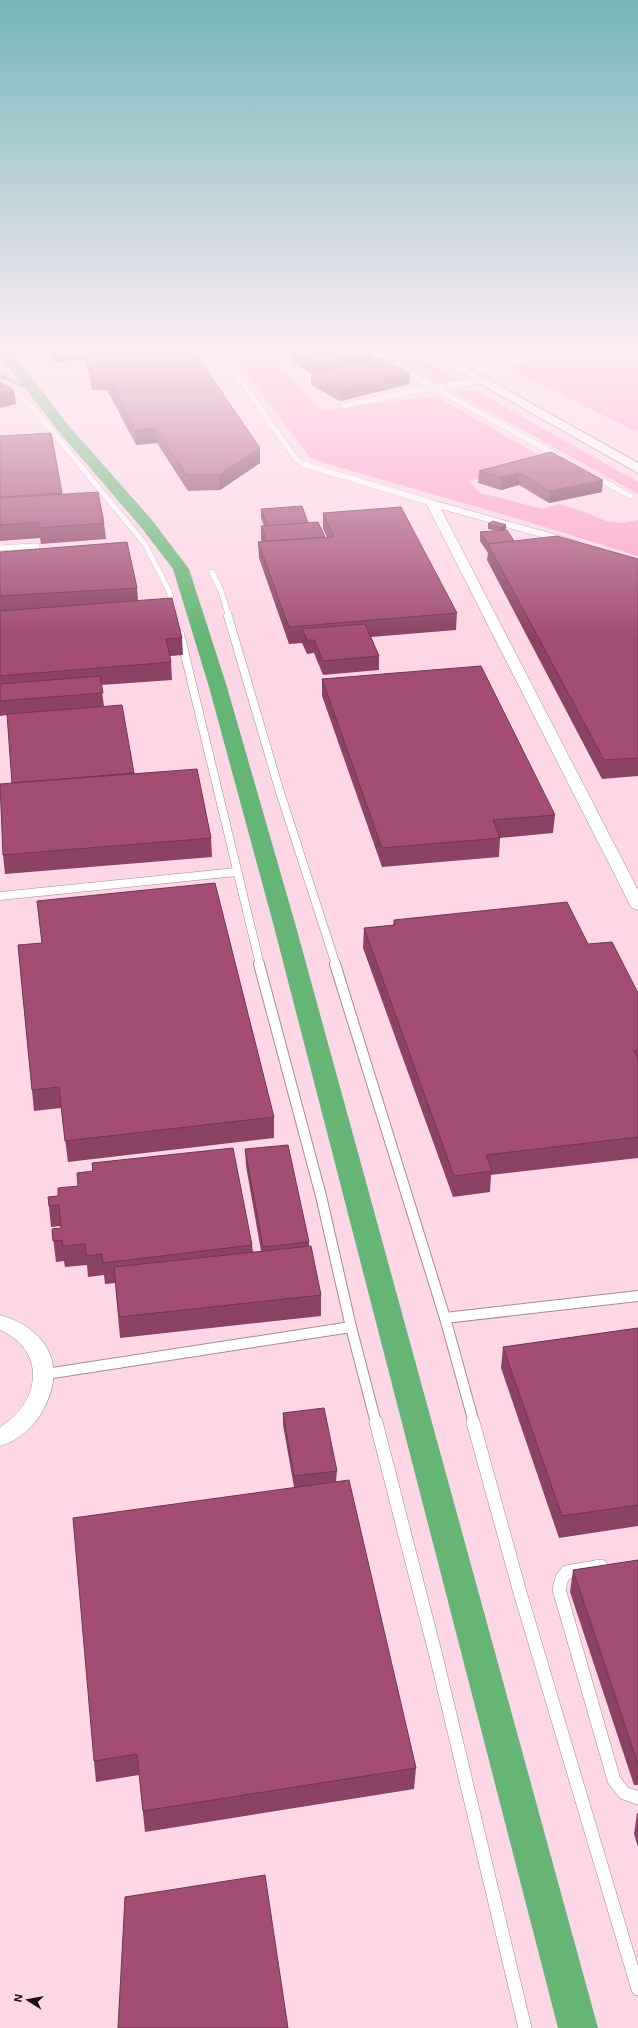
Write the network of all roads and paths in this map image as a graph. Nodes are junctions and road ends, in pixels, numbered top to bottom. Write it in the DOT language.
graph roads {
  1 [pos="66,448"];
  2 [pos="288,448"];
  3 [pos="543,448"];
  4 [pos="602,448"];
  5 [pos="622,448"];
  6 [pos="638,456"];
  7 [pos="567,461"];
  8 [pos="638,469"];
  9 [pos="588,473"];
  10 [pos="630,496"];
  11 [pos="432,503"];
  12 [pos="37,546"];
  13 [pos="585,546"];
  14 [pos="0,548"];
  15 [pos="212,572"];
  16 [pos="236,872"];
  17 [pos="634,890"];
  18 [pos="0,896"];
  19 [pos="638,905"];
  20 [pos="638,1296"];
  21 [pos="445,1318"];
  22 [pos="0,1322"];
  23 [pos="351,1327"];
  24 [pos="46,1374"];
  25 [pos="0,1438"];
  26 [pos="615,1564"];
  27 [pos="638,1798"];
  28 [pos="638,1989"];
  29 [pos="525,2028"];
  1 -- 16 [label="lane"];
  2 -- 11 [label="lane"];
  3 -- 7 [label="lane"];
  4 -- 8 [label="highway"];
  5 -- 6 [label="highway"];
  9 -- 10 [label="lane"];
  11 -- 13 [label="street"];
  11 -- 17 [label="street"];
  12 -- 14 [label="lane"];
  15 -- 21 [label="lane"];
  16 -- 18 [label="lane"];
  16 -- 23 [label="lane"];
  17 -- 19 [label="street"];
  20 -- 21 [label="lane"];
  21 -- 28 [label="lane"];
  22 -- 24 [label="street"];
  23 -- 24 [label="lane"];
  23 -- 29 [label="lane"];
  24 -- 25 [label="street"];
  26 -- 27 [label="lane"];
}
